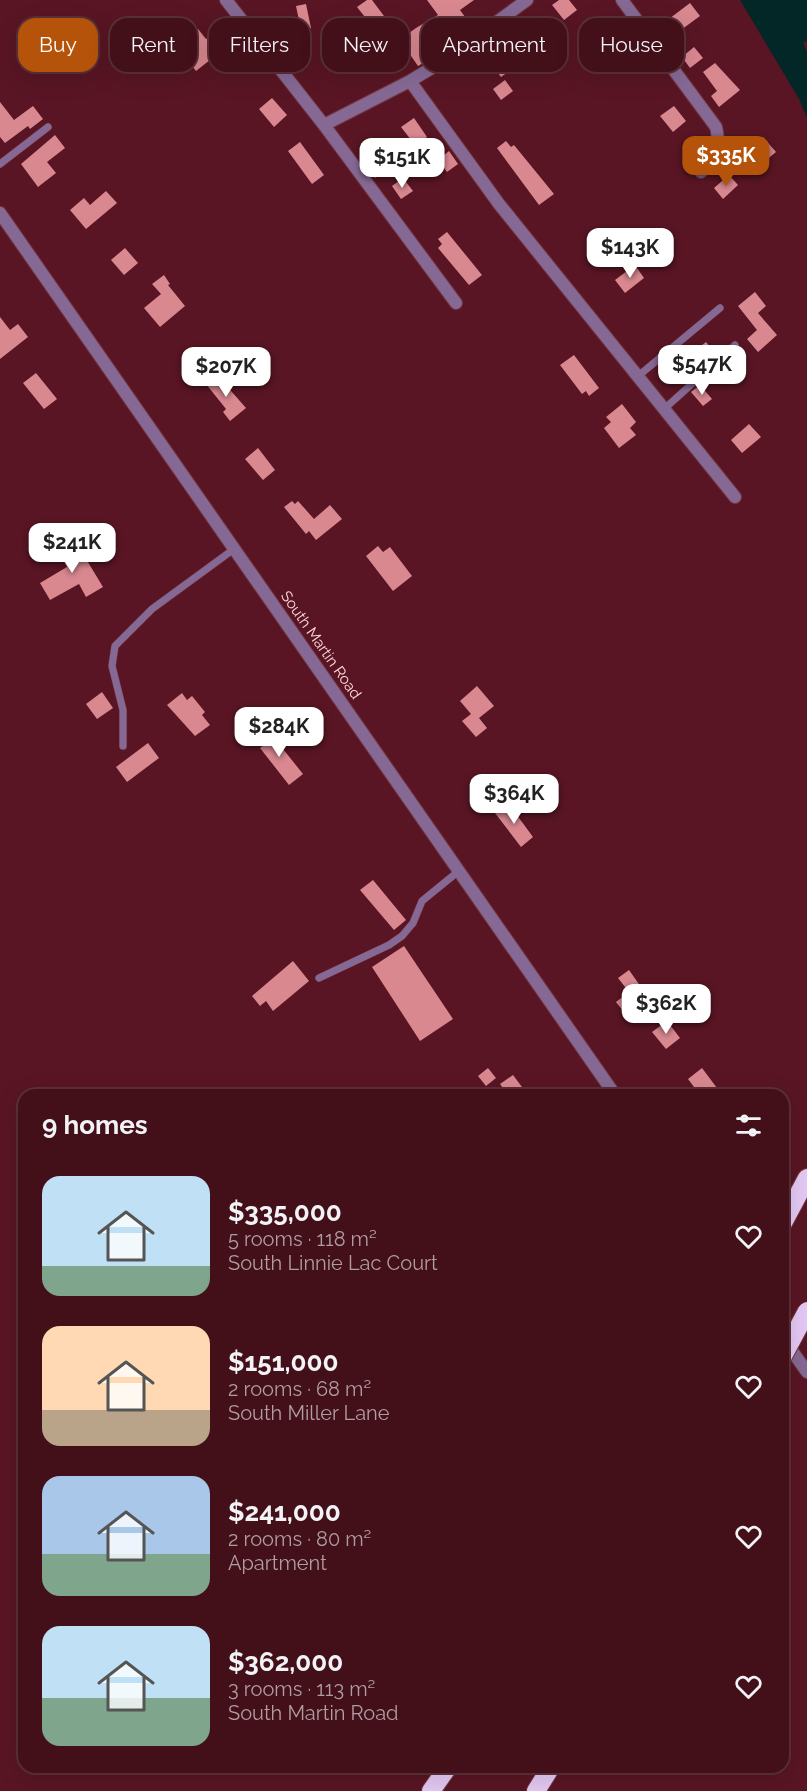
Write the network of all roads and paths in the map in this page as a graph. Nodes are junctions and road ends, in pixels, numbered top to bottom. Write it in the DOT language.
graph roads {
  1 [pos="226,0"];
  2 [pos="527,0"];
  3 [pos="622,0"];
  4 [pos="410,81"];
  5 [pos="324,125"];
  6 [pos="48,127"];
  7 [pos="0,164"];
  8 [pos="701,172"];
  9 [pos="0,213"];
  10 [pos="456,303"];
  11 [pos="720,308"];
  12 [pos="735,345"];
  13 [pos="637,377"];
  14 [pos="663,410"];
  15 [pos="735,497"];
  16 [pos="234,549"];
  17 [pos="123,746"];
  18 [pos="460,870"];
  19 [pos="318,978"];
  20 [pos="611,1089"];
  21 [pos="807,1178"];
  22 [pos="789,1212"];
  23 [pos="807,1311"];
  24 [pos="789,1345"];
  25 [pos="789,1346"];
  26 [pos="807,1372"];
  27 [pos="444,1773"];
  28 [pos="547,1773"];
  29 [pos="432,1791"];
  30 [pos="536,1791"];
  1 -- 5 [label="street"];
  2 -- 4 [label="street"];
  3 -- 8 [label="street"];
  4 -- 5 [label="street"];
  4 -- 13 [label="street"];
  5 -- 10 [label="street"];
  6 -- 7 [label="lane"];
  9 -- 16 [label="street, South Martin Road"];
  11 -- 13 [label="lane"];
  12 -- 14 [label="lane"];
  13 -- 14 [label="street"];
  14 -- 15 [label="street"];
  16 -- 17 [label="lane"];
  16 -- 18 [label="street, South Martin Road"];
  18 -- 19 [label="lane"];
  18 -- 20 [label="street, South Martin Road"];
  21 -- 22 [label="highway"];
  23 -- 24 [label="highway, bridge"];
  25 -- 26 [label="street"];
  27 -- 29 [label="highway"];
  28 -- 30 [label="highway"];
}
